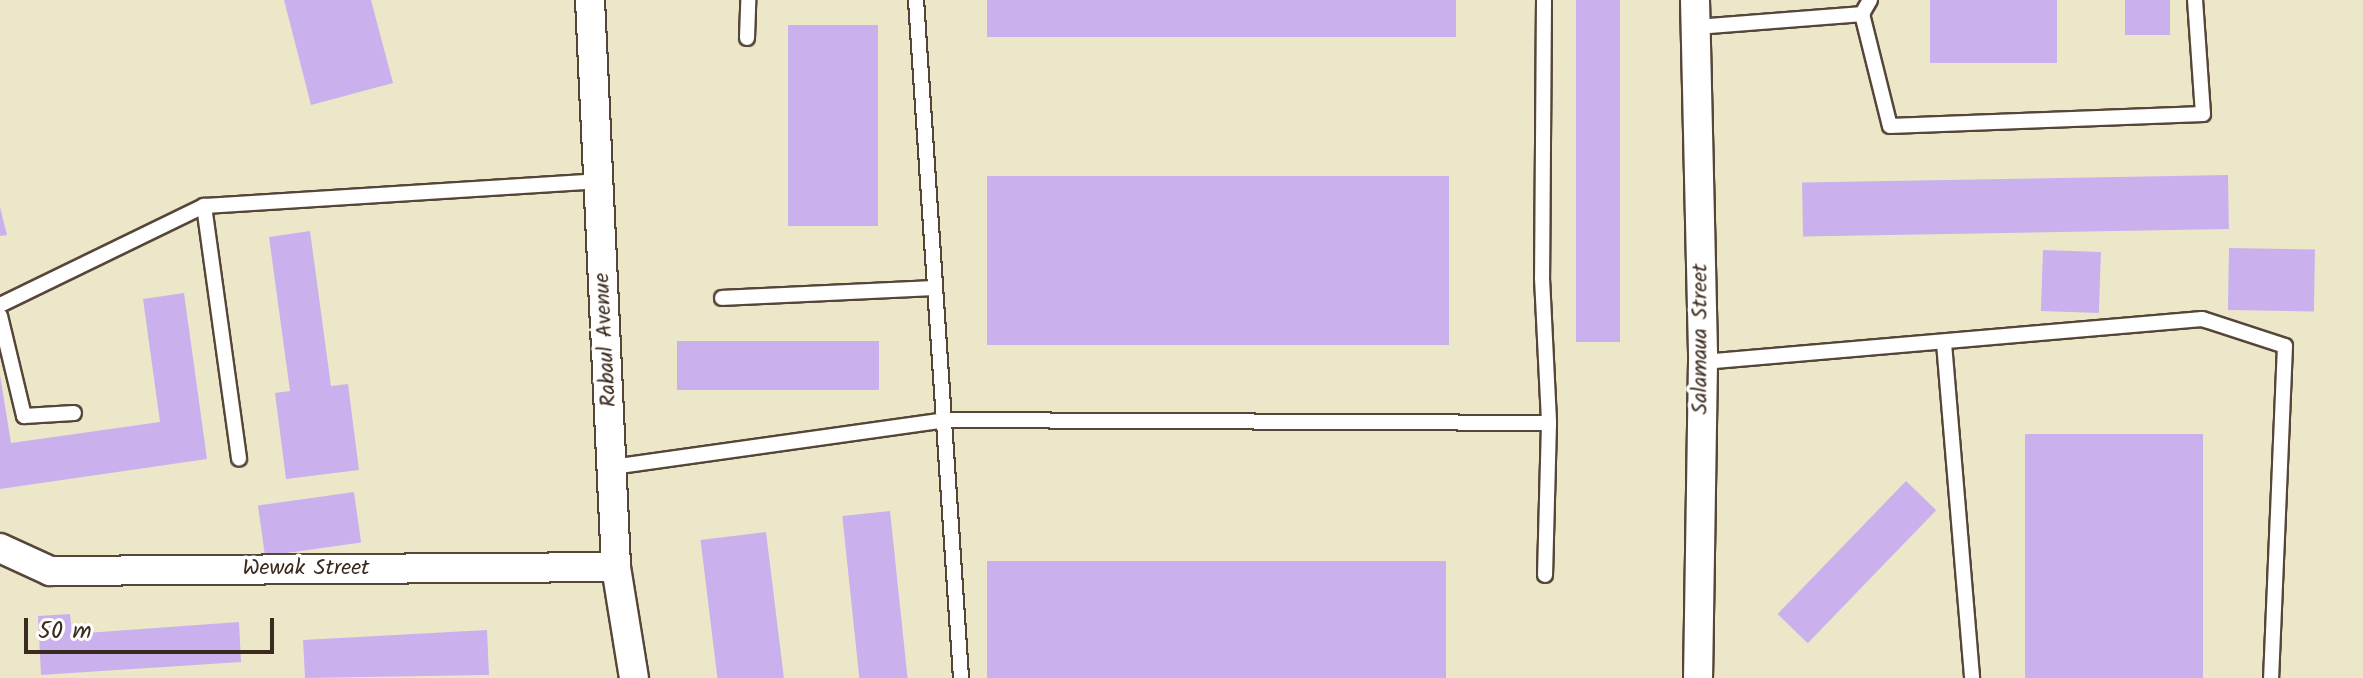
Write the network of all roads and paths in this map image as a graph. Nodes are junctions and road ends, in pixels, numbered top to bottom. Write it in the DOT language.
graph roads {
  1 [pos="590,0"];
  2 [pos="748,0"];
  3 [pos="916,0"];
  4 [pos="1544,0"];
  5 [pos="2195,0"];
  6 [pos="1866,7"];
  7 [pos="1696,14"];
  8 [pos="747,38"];
  9 [pos="598,181"];
  10 [pos="204,206"];
  11 [pos="933,288"];
  12 [pos="722,298"];
  13 [pos="0,305"];
  14 [pos="0,316"];
  15 [pos="1944,343"];
  16 [pos="1703,362"];
  17 [pos="74,413"];
  18 [pos="945,420"];
  19 [pos="1549,423"];
  20 [pos="239,459"];
  21 [pos="612,467"];
  22 [pos="0,548"];
  23 [pos="616,567"];
  24 [pos="1545,575"];
  25 [pos="634,678"];
  26 [pos="961,678"];
  27 [pos="1698,678"];
  28 [pos="1972,678"];
  29 [pos="2271,678"];
  1 -- 9 [label="street, Rabaul Avenue"];
  2 -- 8 [label="lane"];
  3 -- 11 [label="lane"];
  4 -- 19 [label="lane"];
  5 -- 6 [label="lane"];
  6 -- 7 [label="lane"];
  7 -- 16 [label="street, Salamaua Street"];
  9 -- 10 [label="lane"];
  9 -- 21 [label="street, Rabaul Avenue"];
  10 -- 13 [label="lane"];
  10 -- 20 [label="lane"];
  11 -- 12 [label="lane"];
  11 -- 18 [label="lane"];
  14 -- 17 [label="lane"];
  15 -- 16 [label="lane"];
  15 -- 28 [label="lane"];
  15 -- 29 [label="lane"];
  16 -- 27 [label="street, Salamaua Street"];
  18 -- 19 [label="lane"];
  18 -- 21 [label="lane"];
  18 -- 26 [label="lane"];
  19 -- 24 [label="lane"];
  21 -- 23 [label="street, Rabaul Avenue"];
  22 -- 23 [label="street, Wewak Street"];
  23 -- 25 [label="street, Rabaul Avenue"];
}
